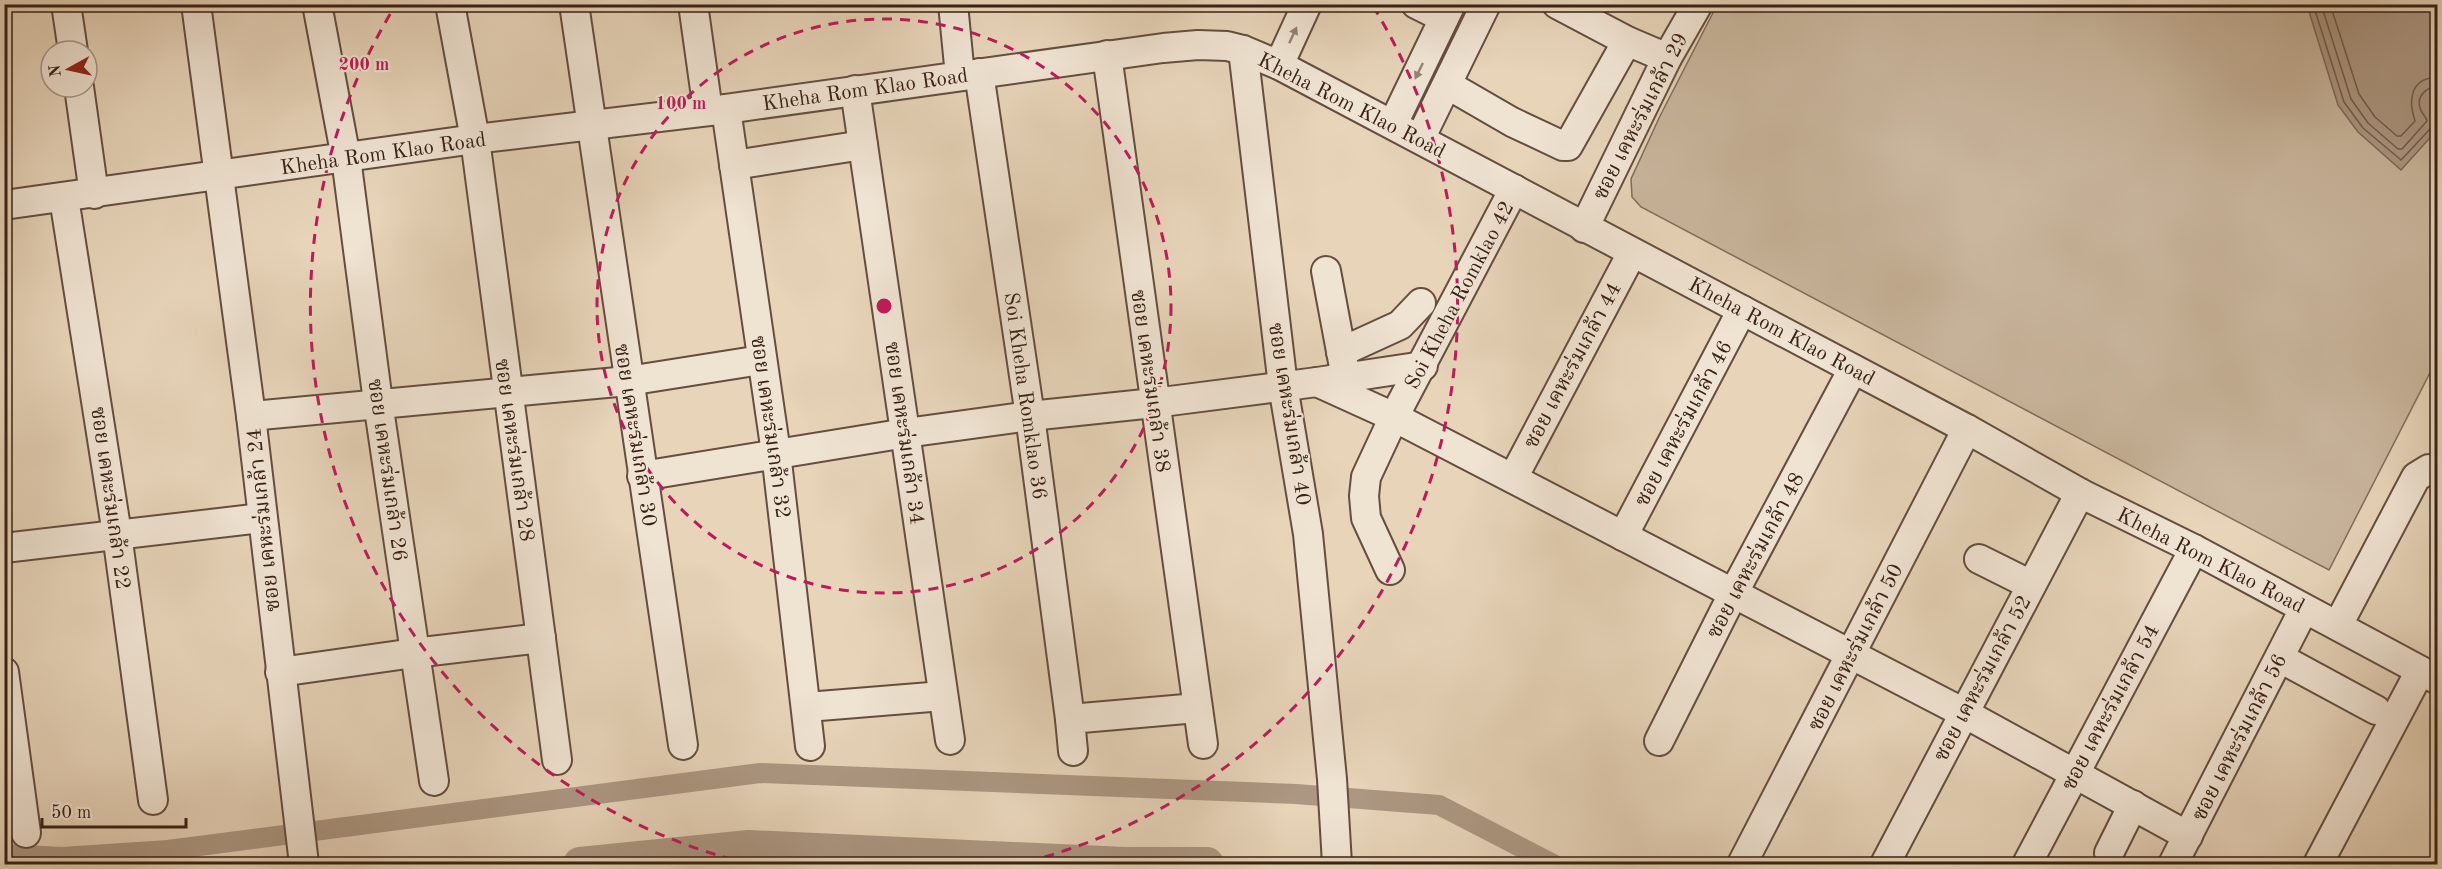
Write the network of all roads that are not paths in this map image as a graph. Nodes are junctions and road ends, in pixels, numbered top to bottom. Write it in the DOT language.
graph roads {
  1 [pos="66,4"];
  2 [pos="196,4"];
  3 [pos="317,4"];
  4 [pos="450,4"];
  5 [pos="574,4"];
  6 [pos="693,4"];
  7 [pos="953,4"];
  8 [pos="1307,4"];
  9 [pos="1416,4"];
  10 [pos="1486,4"];
  11 [pos="1557,4"];
  12 [pos="1698,4"];
  13 [pos="1447,11"];
  14 [pos="71,39"];
  15 [pos="1628,41"];
  16 [pos="1243,50"];
  17 [pos="1107,55"];
  18 [pos="1667,58"];
  19 [pos="1279,64"];
  20 [pos="970,74"];
  21 [pos="1448,85"];
  22 [pos="855,90"];
  23 [pos="81,99"];
  24 [pos="717,110"];
  25 [pos="1393,124"];
  26 [pos="591,126"];
  27 [pos="475,139"];
  28 [pos="1420,139"];
  29 [pos="863,145"];
  30 [pos="346,158"];
  31 [pos="734,165"];
  32 [pos="219,177"];
  33 [pos="1514,189"];
  34 [pos="94,194"];
  35 [pos="64,198"];
  36 [pos="4,205"];
  37 [pos="1584,228"];
  38 [pos="1632,252"];
  39 [pos="1326,271"];
  40 [pos="1420,303"];
  41 [pos="1742,310"];
  42 [pos="761,360"];
  43 [pos="1344,365"];
  44 [pos="1423,366"];
  45 [pos="1853,369"];
  46 [pos="628,381"];
  47 [pos="1317,382"];
  48 [pos="1283,386"];
  49 [pos="507,392"];
  50 [pos="378,402"];
  51 [pos="1154,403"];
  52 [pos="1399,409"];
  53 [pos="251,416"];
  54 [pos="1030,416"];
  55 [pos="1967,429"];
  56 [pos="906,433"];
  57 [pos="776,453"];
  58 [pos="2438,471"];
  59 [pos="642,476"];
  60 [pos="1513,478"];
  61 [pos="2080,493"];
  62 [pos="262,518"];
  63 [pos="117,534"];
  64 [pos="1623,536"];
  65 [pos="4,548"];
  66 [pos="2194,549"];
  67 [pos="1979,559"];
  68 [pos="1390,570"];
  69 [pos="2031,585"];
  70 [pos="1733,594"];
  71 [pos="2304,609"];
  72 [pos="2338,625"];
  73 [pos="541,638"];
  74 [pos="414,653"];
  75 [pos="1852,654"];
  76 [pos="2280,658"];
  77 [pos="4,672"];
  78 [pos="280,672"];
  79 [pos="2429,676"];
  80 [pos="943,696"];
  81 [pos="807,707"];
  82 [pos="1197,708"];
  83 [pos="2376,710"];
  84 [pos="1964,713"];
  85 [pos="1070,719"];
  86 [pos="950,740"];
  87 [pos="1659,741"];
  88 [pos="1203,744"];
  89 [pos="683,745"];
  90 [pos="810,746"];
  91 [pos="1073,750"];
  92 [pos="557,760"];
  93 [pos="11,771"];
  94 [pos="2074,772"];
  95 [pos="434,781"];
  96 [pos="153,800"];
  97 [pos="2133,805"];
  98 [pos="26,833"];
  99 [pos="2188,836"];
  100 [pos="2109,853"];
  101 [pos="303,855"];
  102 [pos="2037,861"];
  103 [pos="1337,864"];
  104 [pos="1742,864"];
  105 [pos="1885,864"];
  106 [pos="2173,864"];
  107 [pos="2318,864"];
  1 -- 14 [label="street"];
  2 -- 32 [label="street, ซอย เคหะร่มเกล้า 24"];
  3 -- 30 [label="street, ซอย เคหะร่มเกล้า 26"];
  4 -- 27 [label="street, ซอย เคหะร่มเกล้า 28"];
  5 -- 26 [label="street, ซอย เคหะร่มเกล้า 30"];
  6 -- 24 [label="street, ซอย เคหะร่มเกล้า 32"];
  7 -- 20 [label="street, Soi Kheha Romklao 36"];
  19 -- 8 [label="street, one-way"];
  9 -- 13 [label="street"];
  10 -- 21 [label="street"];
  11 -- 15 [label="street"];
  12 -- 18 [label="street, ซอย เคหะร่มเกล้า 29"];
  13 -- 25 [label="street, one-way"];
  15 -- 18 [label="street"];
  15 -- 21 [label="street"];
  16 -- 17 [label="street, Kheha Rom Klao Road"];
  16 -- 19 [label="street, Kheha Rom Klao Road"];
  16 -- 48 [label="street, ซอย เคหะร่มเกล้า 40"];
  17 -- 20 [label="street, Kheha Rom Klao Road"];
  17 -- 51 [label="street, ซอย เคหะร่มเกล้า 38"];
  18 -- 37 [label="street, ซอย เคหะร่มเกล้า 29"];
  19 -- 25 [label="street, Kheha Rom Klao Road"];
  20 -- 22 [label="street, Kheha Rom Klao Road"];
  20 -- 54 [label="street, Soi Kheha Romklao 36"];
  21 -- 28 [label="street"];
  22 -- 24 [label="street, Kheha Rom Klao Road"];
  22 -- 29 [label="street, ซอย เคหะร่มเกล้า 34"];
  23 -- 34 [label="street"];
  24 -- 26 [label="street, Kheha Rom Klao Road"];
  24 -- 31 [label="street, ซอย เคหะร่มเกล้า 32"];
  25 -- 28 [label="street, Kheha Rom Klao Road"];
  26 -- 27 [label="street, Kheha Rom Klao Road"];
  26 -- 46 [label="street, ซอย เคหะร่มเกล้า 30"];
  27 -- 30 [label="street, Kheha Rom Klao Road"];
  27 -- 49 [label="street, ซอย เคหะร่มเกล้า 28"];
  28 -- 33 [label="street, Kheha Rom Klao Road"];
  29 -- 31 [label="street"];
  29 -- 56 [label="street, ซอย เคหะร่มเกล้า 34"];
  30 -- 32 [label="street, Kheha Rom Klao Road"];
  30 -- 50 [label="street, ซอย เคหะร่มเกล้า 26"];
  31 -- 42 [label="street, ซอย เคหะร่มเกล้า 32"];
  32 -- 34 [label="street, Kheha Rom Klao Road"];
  32 -- 53 [label="street, ซอย เคหะร่มเกล้า 24"];
  33 -- 37 [label="street, Kheha Rom Klao Road"];
  33 -- 44 [label="street, Soi Kheha Romklao 42"];
  34 -- 35 [label="street, Kheha Rom Klao Road"];
  35 -- 36 [label="street, Kheha Rom Klao Road"];
  35 -- 63 [label="street, ซอย เคหะร่มเกล้า 22"];
  37 -- 38 [label="street, Kheha Rom Klao Road"];
  38 -- 41 [label="street, Kheha Rom Klao Road"];
  38 -- 60 [label="street, ซอย เคหะร่มเกล้า 44"];
  39 -- 43 [label="street"];
  40 -- 43 [label="street"];
  41 -- 45 [label="street, Kheha Rom Klao Road"];
  41 -- 64 [label="street, ซอย เคหะร่มเกล้า 46"];
  42 -- 46 [label="street"];
  42 -- 57 [label="street, ซอย เคหะร่มเกล้า 32"];
  43 -- 44 [label="street"];
  43 -- 47 [label="street"];
  44 -- 52 [label="street, Soi Kheha Romklao 42"];
  45 -- 55 [label="street, Kheha Rom Klao Road"];
  45 -- 70 [label="street, ซอย เคหะร่มเกล้า 48"];
  46 -- 49 [label="street"];
  46 -- 59 [label="street, ซอย เคหะร่มเกล้า 30"];
  47 -- 48 [label="street"];
  47 -- 52 [label="street"];
  48 -- 51 [label="street"];
  48 -- 103 [label="street, ซอย เคหะร่มเกล้า 40"];
  49 -- 50 [label="street"];
  49 -- 73 [label="street, ซอย เคหะร่มเกล้า 28"];
  50 -- 53 [label="street"];
  50 -- 74 [label="street, ซอย เคหะร่มเกล้า 26"];
  51 -- 54 [label="street"];
  51 -- 82 [label="street, ซอย เคหะร่มเกล้า 38"];
  52 -- 60 [label="street"];
  52 -- 68 [label="street, Soi Kheha Romklao 42"];
  53 -- 62 [label="street, ซอย เคหะร่มเกล้า 24"];
  54 -- 56 [label="street"];
  54 -- 85 [label="street, Soi Kheha Romklao 36"];
  55 -- 61 [label="street, Kheha Rom Klao Road"];
  55 -- 75 [label="street, ซอย เคหะร่มเกล้า 50"];
  56 -- 57 [label="street"];
  56 -- 80 [label="street, ซอย เคหะร่มเกล้า 34"];
  57 -- 59 [label="street"];
  57 -- 81 [label="street, ซอย เคหะร่มเกล้า 32"];
  58 -- 72 [label="street"];
  59 -- 89 [label="street, ซอย เคหะร่มเกล้า 30"];
  60 -- 64 [label="street"];
  61 -- 66 [label="street, Kheha Rom Klao Road"];
  61 -- 69 [label="street, ซอย เคหะร่มเกล้า 52"];
  62 -- 63 [label="street"];
  62 -- 78 [label="street, ซอย เคหะร่มเกล้า 24"];
  63 -- 65 [label="street"];
  63 -- 96 [label="street, ซอย เคหะร่มเกล้า 22"];
  64 -- 70 [label="street"];
  66 -- 71 [label="street, Kheha Rom Klao Road"];
  66 -- 94 [label="street, ซอย เคหะร่มเกล้า 54"];
  67 -- 69 [label="street"];
  69 -- 84 [label="street, ซอย เคหะร่มเกล้า 52"];
  70 -- 75 [label="street"];
  70 -- 87 [label="street, ซอย เคหะร่มเกล้า 48"];
  71 -- 72 [label="street, Kheha Rom Klao Road"];
  71 -- 76 [label="street, ซอย เคหะร่มเกล้า 56"];
  72 -- 79 [label="street, Kheha Rom Klao Road"];
  73 -- 74 [label="street"];
  73 -- 92 [label="street, ซอย เคหะร่มเกล้า 28"];
  74 -- 78 [label="street"];
  74 -- 95 [label="street, ซอย เคหะร่มเกล้า 26"];
  75 -- 84 [label="street"];
  75 -- 104 [label="street, ซอย เคหะร่มเกล้า 50"];
  76 -- 83 [label="street"];
  76 -- 99 [label="street, ซอย เคหะร่มเกล้า 56"];
  77 -- 93 [label="street"];
  78 -- 101 [label="street, ซอย เคหะร่มเกล้า 24"];
  79 -- 107 [label="street"];
  80 -- 81 [label="street"];
  80 -- 86 [label="street, ซอย เคหะร่มเกล้า 34"];
  81 -- 90 [label="street, ซอย เคหะร่มเกล้า 32"];
  82 -- 85 [label="street"];
  82 -- 88 [label="street, ซอย เคหะร่มเกล้า 38"];
  84 -- 94 [label="street"];
  84 -- 105 [label="street, ซอย เคหะร่มเกล้า 52"];
  85 -- 91 [label="street, Soi Kheha Romklao 36"];
  93 -- 98 [label="street"];
  94 -- 97 [label="street"];
  94 -- 102 [label="street, ซอย เคหะร่มเกล้า 54"];
  97 -- 99 [label="street"];
  97 -- 100 [label="street"];
  99 -- 106 [label="street, ซอย เคหะร่มเกล้า 56"];
}
